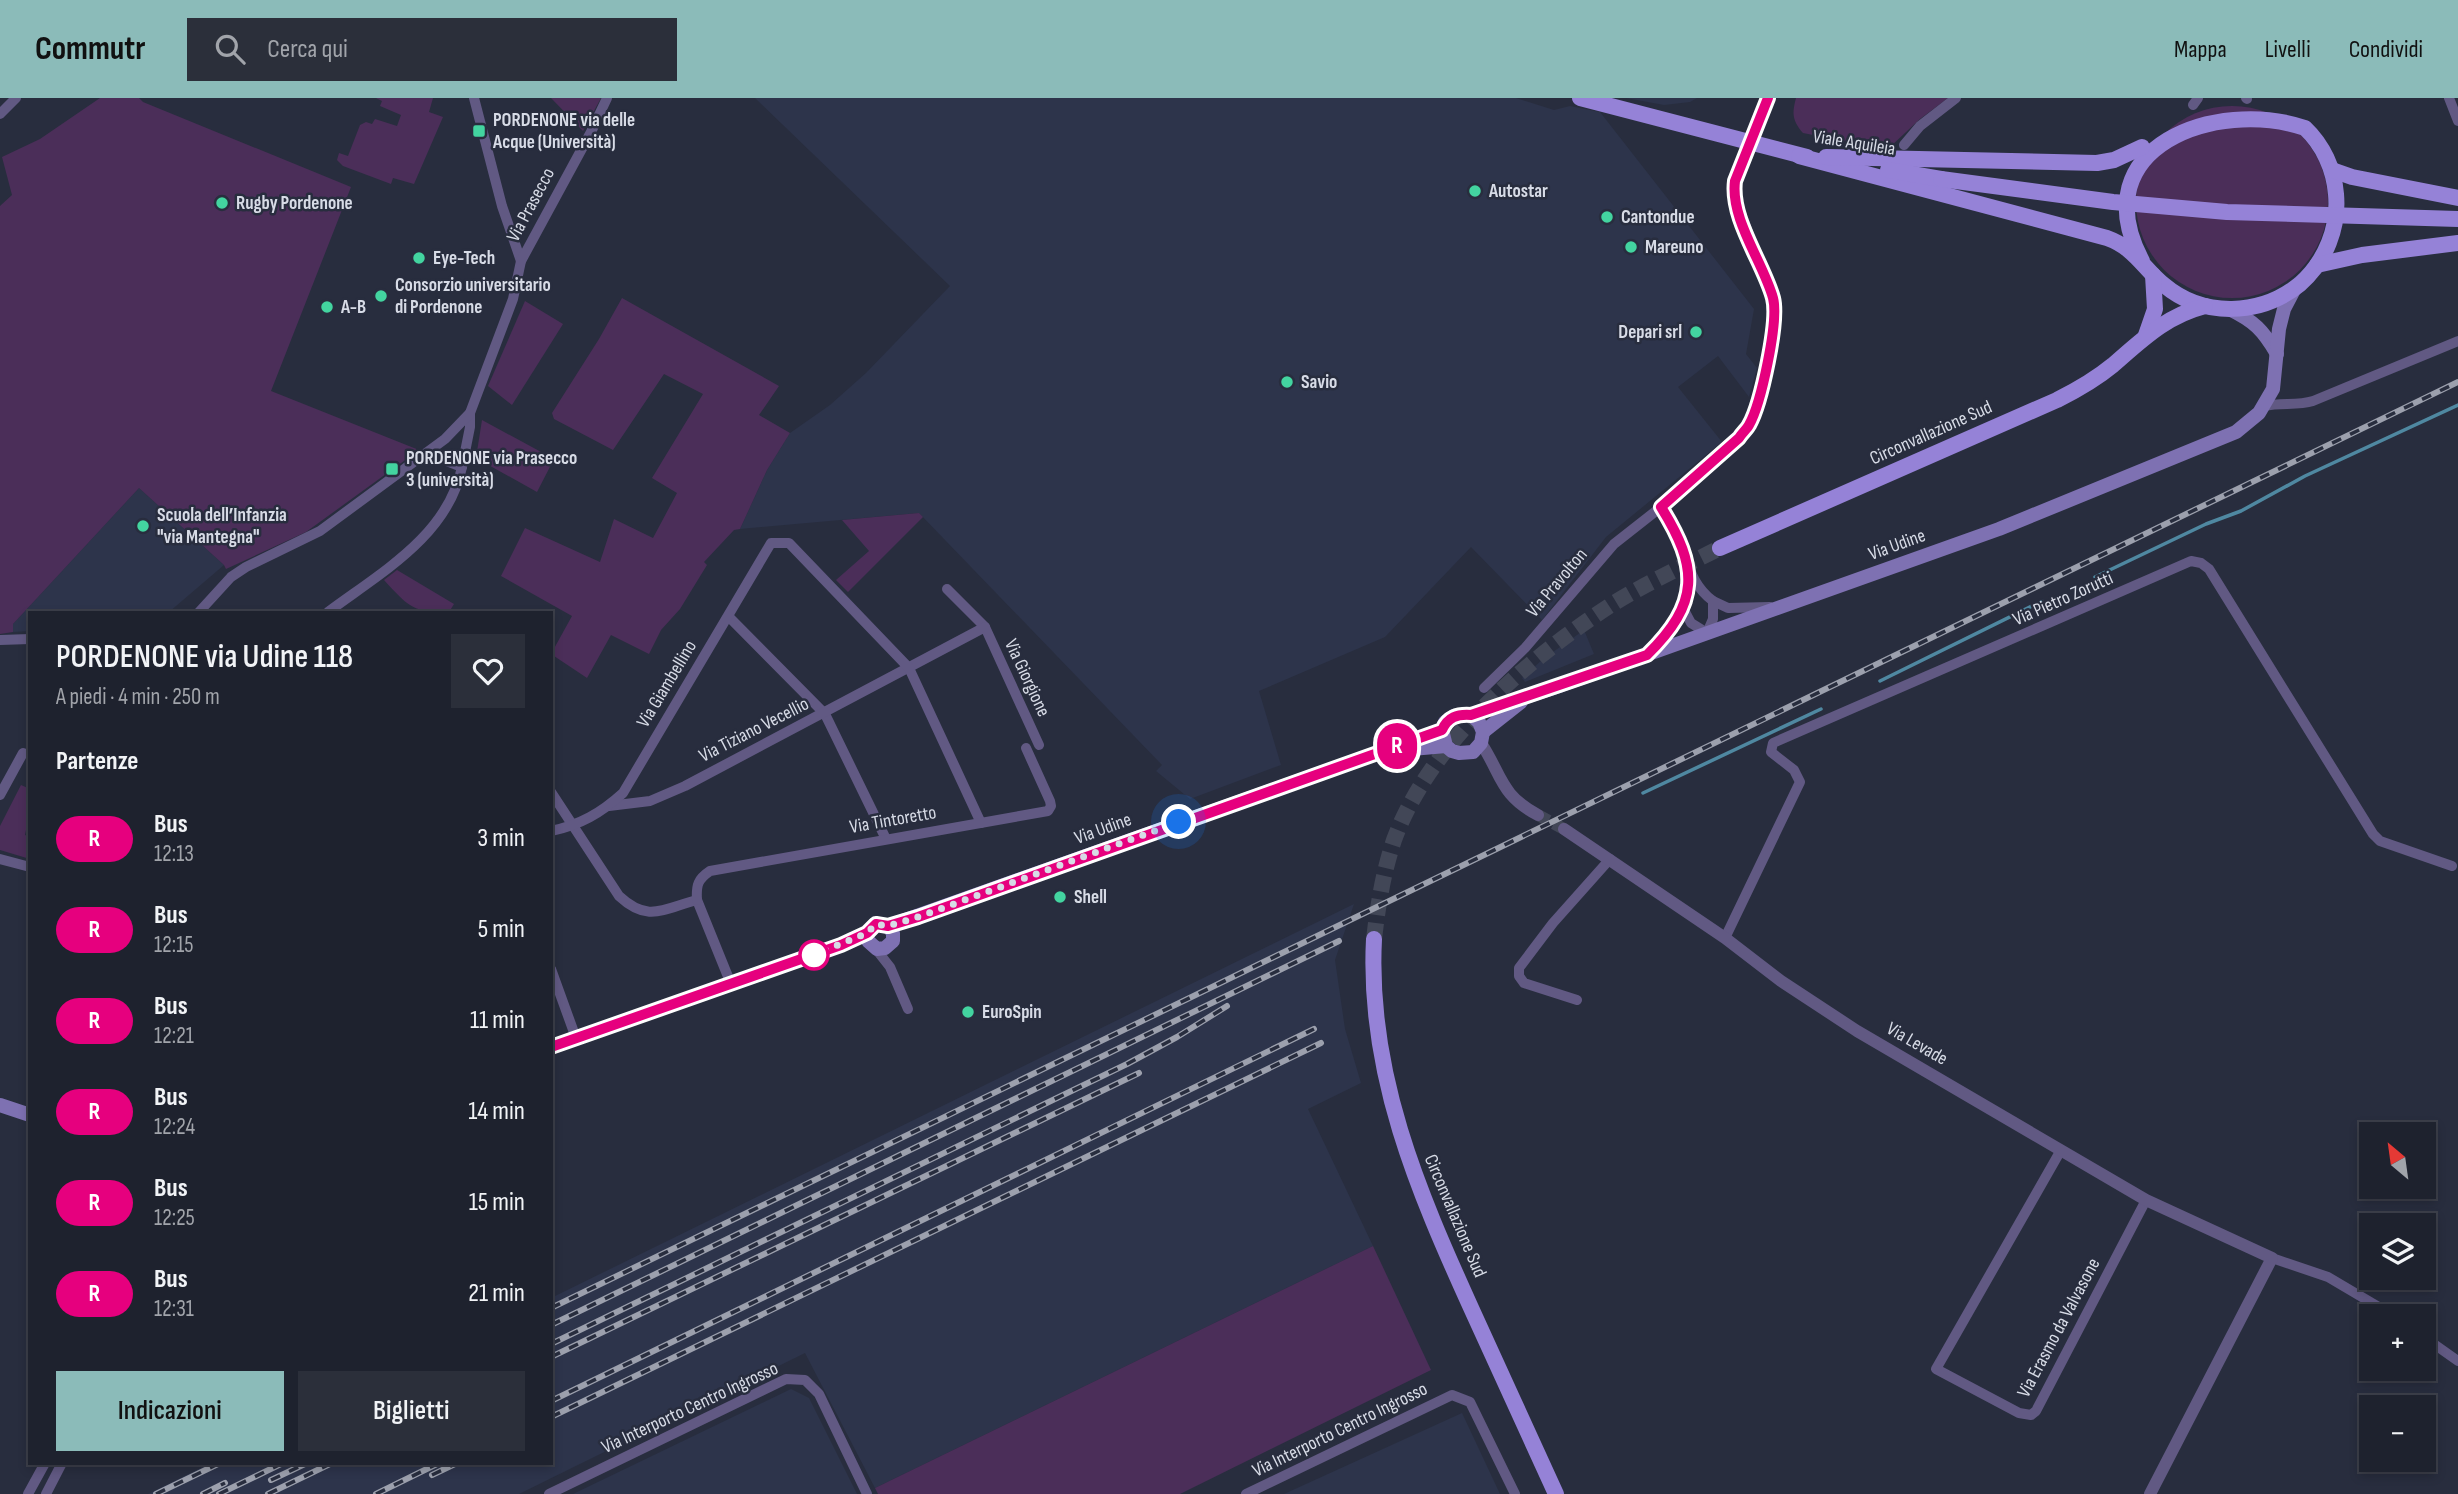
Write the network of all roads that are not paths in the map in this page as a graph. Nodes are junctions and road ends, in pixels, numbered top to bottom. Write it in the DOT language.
graph roads {
  1 [pos="16,98"];
  2 [pos="474,98"];
  3 [pos="607,98"];
  4 [pos="1580,98"];
  5 [pos="1768,98"];
  6 [pos="1956,98"];
  7 [pos="2449,98"];
  8 [pos="2220,99"];
  9 [pos="2251,101"];
  10 [pos="2191,105"];
  11 [pos="0,114"];
  12 [pos="2458,121"];
  13 [pos="2159,127"];
  14 [pos="1755,128"];
  15 [pos="1904,145"];
  16 [pos="2142,147"];
  17 [pos="1799,156"];
  18 [pos="1744,158"];
  19 [pos="2332,170"];
  20 [pos="2458,198"];
  21 [pos="2458,219"];
  22 [pos="2458,243"];
  23 [pos="521,261"];
  24 [pos="2142,261"];
  25 [pos="2317,265"];
  26 [pos="2153,275"];
  27 [pos="2295,288"];
  28 [pos="2205,306"];
  29 [pos="2228,309"];
  30 [pos="2146,335"];
  31 [pos="2458,341"];
  32 [pos="2277,354"];
  33 [pos="2274,381"];
  34 [pos="2292,404"];
  35 [pos="2264,406"];
  36 [pos="470,413"];
  37 [pos="423,456"];
  38 [pos="462,467"];
  39 [pos="1661,507"];
  40 [pos="1720,548"];
  41 [pos="1689,573"];
  42 [pos="947,589"];
  43 [pos="1713,601"];
  44 [pos="1785,605"];
  45 [pos="1683,608"];
  46 [pos="200,611"];
  47 [pos="329,611"];
  48 [pos="729,617"];
  49 [pos="985,627"];
  50 [pos="1707,634"];
  51 [pos="28,639"];
  52 [pos="0,640"];
  53 [pos="1647,655"];
  54 [pos="909,668"];
  55 [pos="1484,688"];
  56 [pos="1530,695"];
  57 [pos="825,714"];
  58 [pos="1471,715"];
  59 [pos="1442,730"];
  60 [pos="1479,742"];
  61 [pos="1039,745"];
  62 [pos="1446,746"];
  63 [pos="1026,748"];
  64 [pos="23,752"];
  65 [pos="1381,752"];
  66 [pos="0,795"];
  67 [pos="553,795"];
  68 [pos="609,806"];
  69 [pos="1538,815"];
  70 [pos="981,823"];
  71 [pos="574,826"];
  72 [pos="1564,829"];
  73 [pos="553,831"];
  74 [pos="886,839"];
  75 [pos="0,859"];
  76 [pos="1610,859"];
  77 [pos="28,866"];
  78 [pos="2452,866"];
  79 [pos="697,900"];
  80 [pos="891,934"];
  81 [pos="1725,938"];
  82 [pos="1374,939"];
  83 [pos="871,942"];
  84 [pos="890,967"];
  85 [pos="553,975"];
  86 [pos="731,984"];
  87 [pos="1577,1000"];
  88 [pos="908,1009"];
  89 [pos="576,1038"];
  90 [pos="553,1046"];
  91 [pos="0,1105"];
  92 [pos="28,1114"];
  93 [pos="2061,1150"];
  94 [pos="2146,1200"];
  95 [pos="2272,1258"];
  96 [pos="2373,1304"];
  97 [pos="2436,1345"];
  98 [pos="2458,1361"];
  99 [pos="44,1465"];
  100 [pos="61,1465"];
  101 [pos="28,1494"];
  102 [pos="46,1494"];
  103 [pos="549,1494"];
  104 [pos="867,1494"];
  105 [pos="1247,1494"];
  106 [pos="1515,1494"];
  107 [pos="1556,1494"];
  108 [pos="2150,1494"];
  1 -- 11 [label="street"];
  2 -- 23 [label="street"];
  3 -- 23 [label="street, Via Prasecco"];
  4 -- 17 [label="main road, Viale Aquileia"];
  5 -- 14 [label="street"];
  6 -- 15 [label="street"];
  7 -- 12 [label="street"];
  8 -- 10 [label="main road"];
  9 -- 19 [label="main road"];
  13 -- 16 [label="main road"];
  16 -- 17 [label="main road"];
  16 -- 24 [label="main road"];
  17 -- 21 [label="main road, Viale Aquileia, bridge"];
  17 -- 24 [label="main road"];
  18 -- 39 [label="street, Via Pravolton"];
  19 -- 20 [label="main road"];
  19 -- 25 [label="main road"];
  22 -- 25 [label="main road"];
  23 -- 36 [label="street, Via Prasecco"];
  24 -- 26 [label="main road"];
  25 -- 27 [label="main road"];
  26 -- 28 [label="main road"];
  26 -- 30 [label="main road"];
  27 -- 29 [label="main road"];
  27 -- 32 [label="main road, Via Udine"];
  28 -- 29 [label="main road"];
  28 -- 30 [label="main road, Circonvallazione Sud"];
  29 -- 32 [label="main road"];
  30 -- 40 [label="main road, Circonvallazione Sud"];
  31 -- 34 [label="street"];
  32 -- 33 [label="main road, Via Udine"];
  33 -- 34 [label="street"];
  33 -- 35 [label="main road, Via Udine"];
  34 -- 35 [label="street"];
  35 -- 44 [label="main road, Via Udine"];
  36 -- 37 [label="street, Via Prasecco"];
  36 -- 38 [label="street, Via Prasecco"];
  37 -- 38 [label="street"];
  37 -- 46 [label="street, Via Prasecco"];
  38 -- 47 [label="street, Via Prasecco"];
  39 -- 41 [label="street"];
  39 -- 55 [label="street, Via Pravolton"];
  41 -- 43 [label="street"];
  41 -- 45 [label="street"];
  42 -- 49 [label="street"];
  43 -- 44 [label="street"];
  43 -- 50 [label="street"];
  44 -- 50 [label="main road, Via Udine"];
  45 -- 50 [label="street"];
  45 -- 53 [label="street"];
  48 -- 54 [label="street, Via Giambellino"];
  48 -- 57 [label="street"];
  48 -- 68 [label="street, Via Giambellino"];
  49 -- 54 [label="street, Via Giorgione"];
  49 -- 61 [label="street, Via Giorgione"];
  50 -- 53 [label="main road, Via Udine"];
  51 -- 52 [label="street"];
  53 -- 56 [label="main road, Via Udine"];
  54 -- 57 [label="street, Via Tiziano Vecellio"];
  54 -- 70 [label="street"];
  56 -- 58 [label="main road, Via Udine"];
  56 -- 60 [label="main road"];
  57 -- 68 [label="street, Via Tiziano Vecellio"];
  57 -- 74 [label="street"];
  58 -- 59 [label="main road"];
  58 -- 60 [label="main road"];
  59 -- 62 [label="main road"];
  59 -- 65 [label="main road"];
  60 -- 62 [label="main road"];
  60 -- 69 [label="street"];
  62 -- 65 [label="main road"];
  63 -- 70 [label="street, Via Tintoretto"];
  64 -- 66 [label="street"];
  65 -- 80 [label="main road, Via Udine"];
  67 -- 71 [label="street"];
  68 -- 71 [label="street, Via Giambellino"];
  70 -- 74 [label="street, Via Tintoretto"];
  71 -- 73 [label="street, Via Giambellino"];
  71 -- 79 [label="street"];
  72 -- 76 [label="street, Via Levade"];
  74 -- 79 [label="street, Via Tintoretto"];
  75 -- 77 [label="street"];
  76 -- 81 [label="street, Via Levade"];
  76 -- 87 [label="street"];
  78 -- 81 [label="street, Via Pietro Zorutti"];
  79 -- 86 [label="street"];
  80 -- 83 [label="main road"];
  80 -- 83 [label="main road"];
  80 -- 84 [label="street"];
  81 -- 93 [label="street, Via Levade"];
  82 -- 107 [label="main road, Circonvallazione Sud"];
  83 -- 84 [label="street"];
  83 -- 86 [label="main road"];
  84 -- 88 [label="street"];
  85 -- 89 [label="street"];
  86 -- 89 [label="main road"];
  89 -- 90 [label="main road"];
  91 -- 92 [label="main road"];
  93 -- 94 [label="street, Via Levade"];
  93 -- 94 [label="street, Via Erasmo da Valvasone"];
  94 -- 95 [label="street, Via Levade"];
  95 -- 96 [label="street, Via Levade"];
  95 -- 108 [label="street"];
  97 -- 98 [label="street"];
  99 -- 101 [label="street"];
  100 -- 102 [label="street"];
  103 -- 104 [label="street, Via Interporto Centro Ingrosso"];
  105 -- 106 [label="street, Via Interporto Centro Ingrosso"];
}
